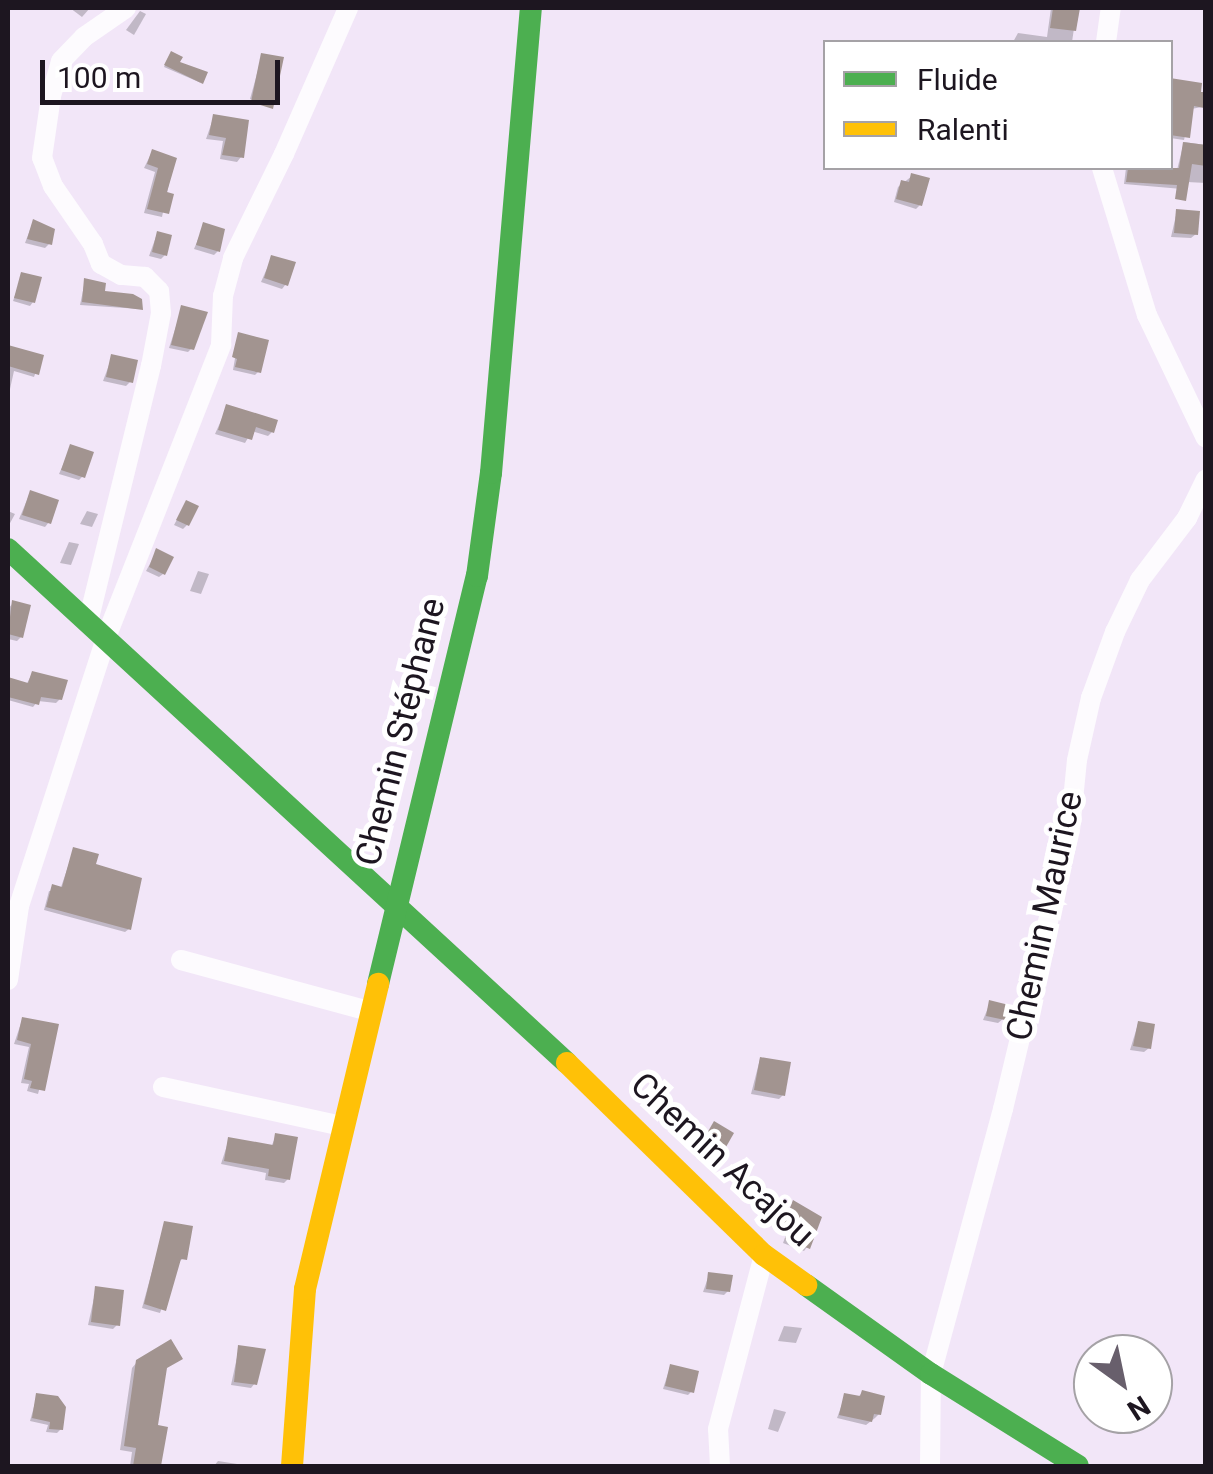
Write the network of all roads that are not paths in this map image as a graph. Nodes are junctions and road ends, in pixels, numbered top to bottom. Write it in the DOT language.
graph roads {
  1 [pos="126,8"];
  2 [pos="348,8"];
  3 [pos="531,8"];
  4 [pos="1111,8"];
  5 [pos="1106,40"];
  6 [pos="1103,170"];
  7 [pos="1206,438"];
  8 [pos="1206,479"];
  9 [pos="8,549"];
  10 [pos="89,618"];
  11 [pos="107,636"];
  12 [pos="394,904"];
  13 [pos="181,960"];
  14 [pos="8,980"];
  15 [pos="370,1011"];
  16 [pos="163,1086"];
  17 [pos="342,1126"];
  18 [pos="764,1255"];
  19 [pos="930,1374"];
  20 [pos="292,1466"];
  21 [pos="720,1466"];
  22 [pos="930,1466"];
  23 [pos="1078,1466"];
  1 -- 10 [label="street"];
  2 -- 11 [label="street"];
  3 -- 12 [label="main road, Chemin Stéphane"];
  4 -- 5 [label="street"];
  6 -- 7 [label="street"];
  8 -- 19 [label="street, Chemin Maurice"];
  9 -- 10 [label="main road, Chemin Acajou"];
  10 -- 11 [label="main road, Chemin Acajou"];
  11 -- 12 [label="main road, Chemin Acajou"];
  11 -- 14 [label="street"];
  12 -- 15 [label="main road, Chemin Stéphane"];
  12 -- 18 [label="main road, Chemin Acajou"];
  13 -- 15 [label="street"];
  15 -- 17 [label="main road, Chemin Stéphane"];
  16 -- 17 [label="street"];
  17 -- 20 [label="main road, Chemin Stéphane"];
  18 -- 19 [label="main road, Chemin Acajou"];
  18 -- 21 [label="street"];
  19 -- 22 [label="street, Chemin Maurice"];
  19 -- 23 [label="main road, Chemin Acajou"];
}
